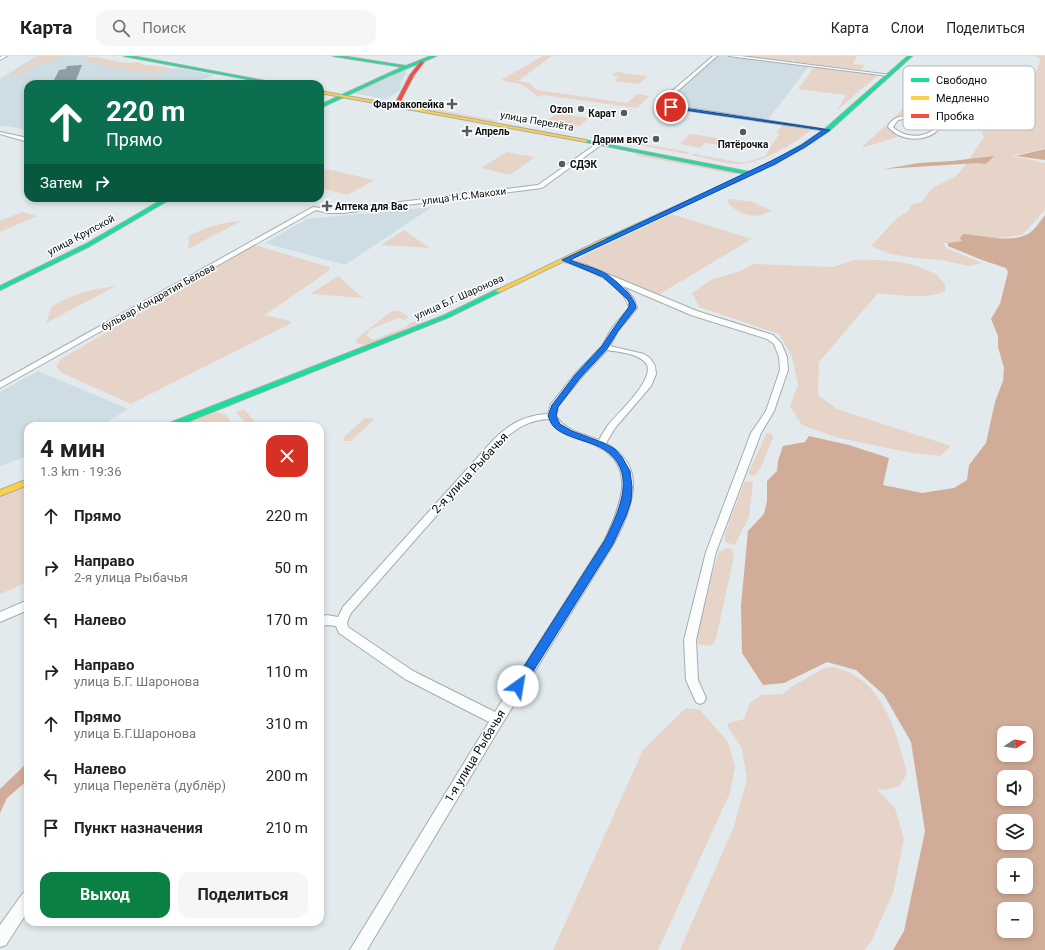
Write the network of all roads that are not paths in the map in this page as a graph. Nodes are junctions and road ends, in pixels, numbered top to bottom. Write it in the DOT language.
graph roads {
  1 [pos="5,56"];
  2 [pos="126,56"];
  3 [pos="335,56"];
  4 [pos="431,56"];
  5 [pos="714,56"];
  6 [pos="731,56"];
  7 [pos="910,56"];
  8 [pos="0,59"];
  9 [pos="404,66"];
  10 [pos="889,75"];
  11 [pos="257,80"];
  12 [pos="361,84"];
  13 [pos="324,90"];
  14 [pos="324,92"];
  15 [pos="339,95"];
  16 [pos="324,101"];
  17 [pos="381,103"];
  18 [pos="324,105"];
  19 [pos="324,107"];
  20 [pos="410,109"];
  21 [pos="903,118"];
  22 [pos="827,130"];
  23 [pos="937,130"];
  24 [pos="0,133"];
  25 [pos="904,135"];
  26 [pos="24,139"];
  27 [pos="599,144"];
  28 [pos="750,173"];
  29 [pos="151,202"];
  30 [pos="162,202"];
  31 [pos="315,208"];
  32 [pos="565,260"];
  33 [pos="605,276"];
  34 [pos="0,281"];
  35 [pos="0,288"];
  36 [pos="605,347"];
  37 [pos="0,385"];
  38 [pos="552,416"];
  39 [pos="180,422"];
  40 [pos="601,444"];
  41 [pos="24,484"];
  42 [pos="0,493"];
  43 [pos="24,607"];
  44 [pos="0,617"];
  45 [pos="324,621"];
  46 [pos="341,622"];
  47 [pos="700,698"];
  48 [pos="496,720"];
  49 [pos="24,904"];
  50 [pos="0,939"];
  51 [pos="358,950"];
  1 -- 8 [label="street"];
  2 -- 11 [label="main road"];
  3 -- 9 [label="main road"];
  4 -- 9 [label="main road"];
  4 -- 15 [label="main road"];
  4 -- 20 [label="main road"];
  5 -- 22 [label="street"];
  6 -- 10 [label="street"];
  7 -- 10 [label="main road, улица Б.Г. Шаронова"];
  9 -- 12 [label="main road"];
  10 -- 22 [label="main road, улица Б.Г. Шаронова"];
  12 -- 13 [label="main road"];
  12 -- 15 [label="main road"];
  14 -- 15 [label="main road, улица Перелёта"];
  15 -- 16 [label="main road"];
  15 -- 17 [label="main road, улица Перелёта"];
  15 -- 18 [label="main road"];
  17 -- 19 [label="main road"];
  17 -- 20 [label="main road, улица Перелёта"];
  20 -- 27 [label="main road, улица Перелёта"];
  21 -- 25 [label="street"];
  22 -- 28 [label="main road, улица Б.Г. Шаронова"];
  23 -- 25 [label="street"];
  24 -- 26 [label="street"];
  27 -- 28 [label="main road, улица Перелёта"];
  27 -- 31 [label="street, улица Н.С.Макохи"];
  28 -- 32 [label="main road, улица Б.Г. Шаронова"];
  29 -- 34 [label="main road, улица Крупской"];
  30 -- 35 [label="main road, улица Крупской"];
  31 -- 37 [label="street, бульвар Кондратия Белова"];
  32 -- 33 [label="street"];
  32 -- 39 [label="main road, улица Б.Г. Шаронова"];
  33 -- 36 [label="street"];
  33 -- 47 [label="street"];
  36 -- 38 [label="street"];
  36 -- 40 [label="street"];
  38 -- 40 [label="street, 1-я улица Рыбачья"];
  38 -- 46 [label="street, 2-я улица Рыбачья"];
  40 -- 48 [label="street, 1-я улица Рыбачья"];
  41 -- 42 [label="main road"];
  43 -- 44 [label="street"];
  45 -- 46 [label="street"];
  46 -- 48 [label="street"];
  48 -- 51 [label="street, 1-я улица Рыбачья"];
  49 -- 50 [label="street"];
}
